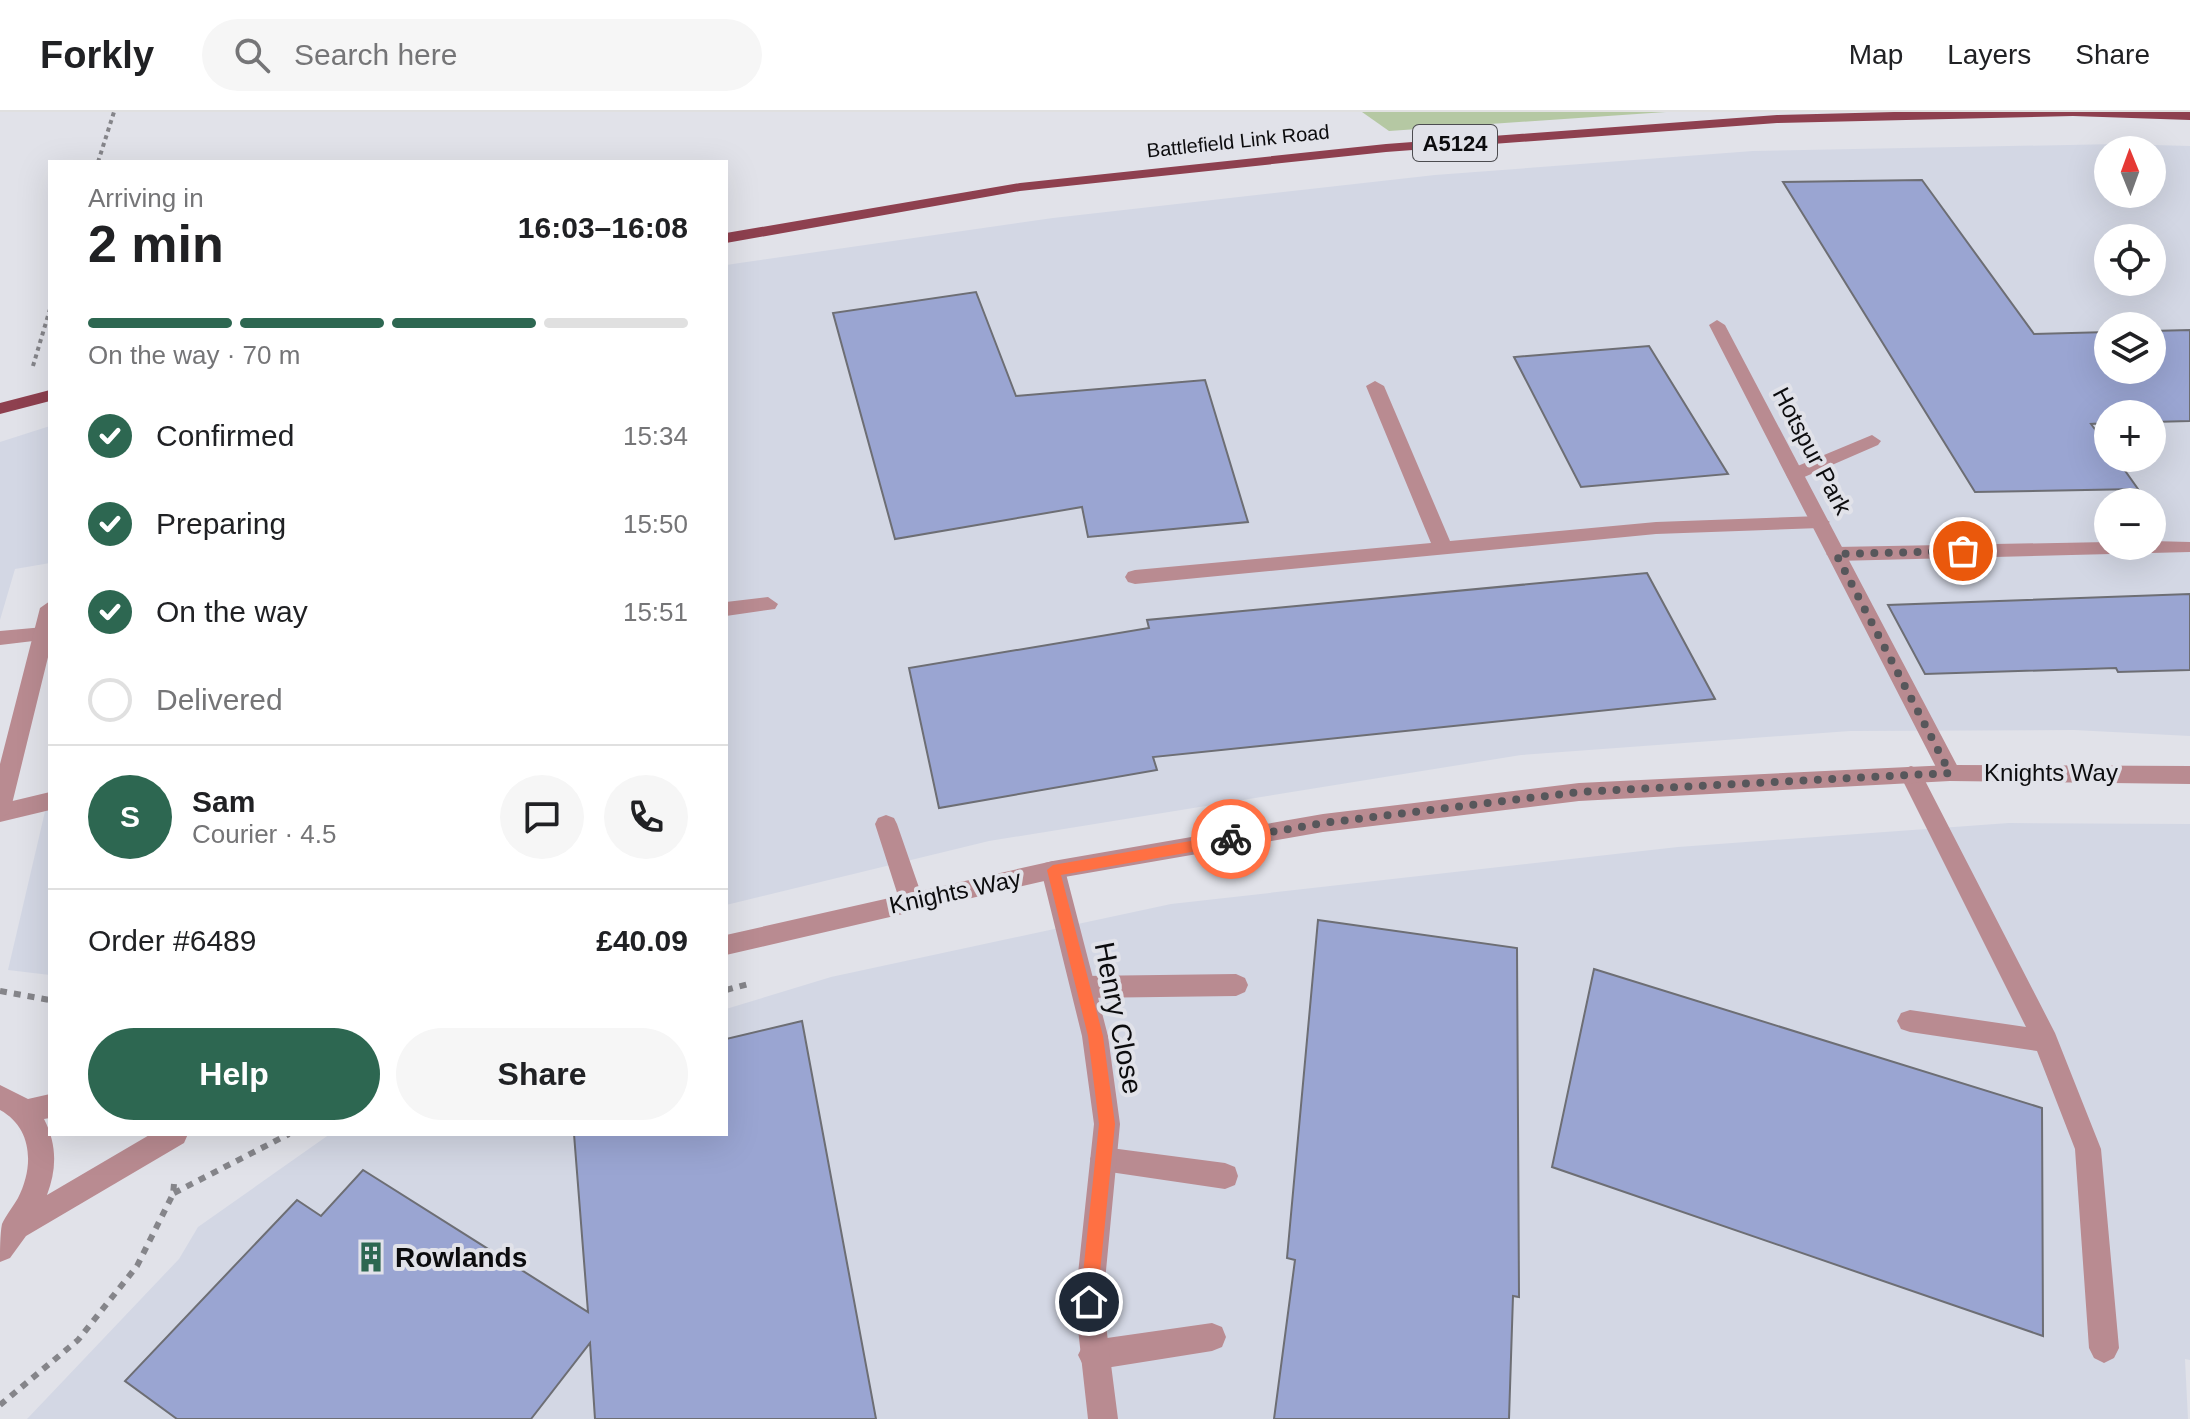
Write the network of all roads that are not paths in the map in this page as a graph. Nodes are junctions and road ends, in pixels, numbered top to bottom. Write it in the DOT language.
graph roads {
  1 [pos="2190,116"];
  2 [pos="728,238"];
  3 [pos="1717,325"];
  4 [pos="1375,386"];
  5 [pos="48,396"];
  6 [pos="0,409"];
  7 [pos="1872,441"];
  8 [pos="1795,474"];
  9 [pos="1820,522"];
  10 [pos="2186,547"];
  11 [pos="1443,548"];
  12 [pos="1836,554"];
  13 [pos="1135,577"];
  14 [pos="768,604"];
  15 [pos="728,609"];
  16 [pos="48,617"];
  17 [pos="44,634"];
  18 [pos="0,638"];
  19 [pos="48,698"];
  20 [pos="28,703"];
  21 [pos="1950,773"];
  22 [pos="1911,775"];
  23 [pos="2190,775"];
  24 [pos="48,801"];
  25 [pos="0,811"];
  26 [pos="886,824"];
  27 [pos="1053,870"];
  28 [pos="912,902"];
  29 [pos="728,945"];
  30 [pos="1236,985"];
  31 [pos="1083,987"];
  32 [pos="1910,1021"];
  33 [pos="2046,1041"];
  34 [pos="0,1097"];
  35 [pos="37,1109"];
  36 [pos="172,1136"];
  37 [pos="1103,1159"];
  38 [pos="1225,1176"];
  39 [pos="20,1225"];
  40 [pos="0,1248"];
  41 [pos="1212,1337"];
  42 [pos="2104,1348"];
  43 [pos="1093,1355"];
  44 [pos="1103,1419"];
  1 -- 2 [label="main road, Battlefield Link Road / A5124"];
  3 -- 8 [label="street, Hotspur Park"];
  4 -- 11 [label="street"];
  5 -- 6 [label="main road"];
  7 -- 8 [label="street"];
  8 -- 9 [label="street, Hotspur Park"];
  9 -- 11 [label="street"];
  9 -- 12 [label="street, Hotspur Park"];
  10 -- 12 [label="street"];
  11 -- 13 [label="street"];
  12 -- 21 [label="street, Hotspur Park"];
  14 -- 15 [label="street"];
  16 -- 17 [label="street"];
  17 -- 18 [label="street"];
  17 -- 20 [label="street"];
  19 -- 20 [label="street"];
  20 -- 25 [label="street"];
  21 -- 22 [label="street, Knights Way"];
  21 -- 23 [label="street, Knights Way"];
  22 -- 27 [label="street, Knights Way"];
  22 -- 33 [label="street"];
  24 -- 25 [label="street"];
  26 -- 28 [label="street"];
  27 -- 28 [label="street, Knights Way"];
  27 -- 31 [label="street, Henry Close"];
  28 -- 29 [label="street, Knights Way"];
  30 -- 31 [label="street"];
  31 -- 37 [label="street, Henry Close"];
  32 -- 33 [label="street"];
  33 -- 42 [label="street"];
  34 -- 35 [label="street"];
  35 -- 39 [label="street"];
  36 -- 39 [label="street"];
  37 -- 38 [label="street"];
  37 -- 43 [label="street, Henry Close"];
  39 -- 40 [label="street"];
  41 -- 43 [label="street"];
  43 -- 44 [label="street, Henry Close"];
}
